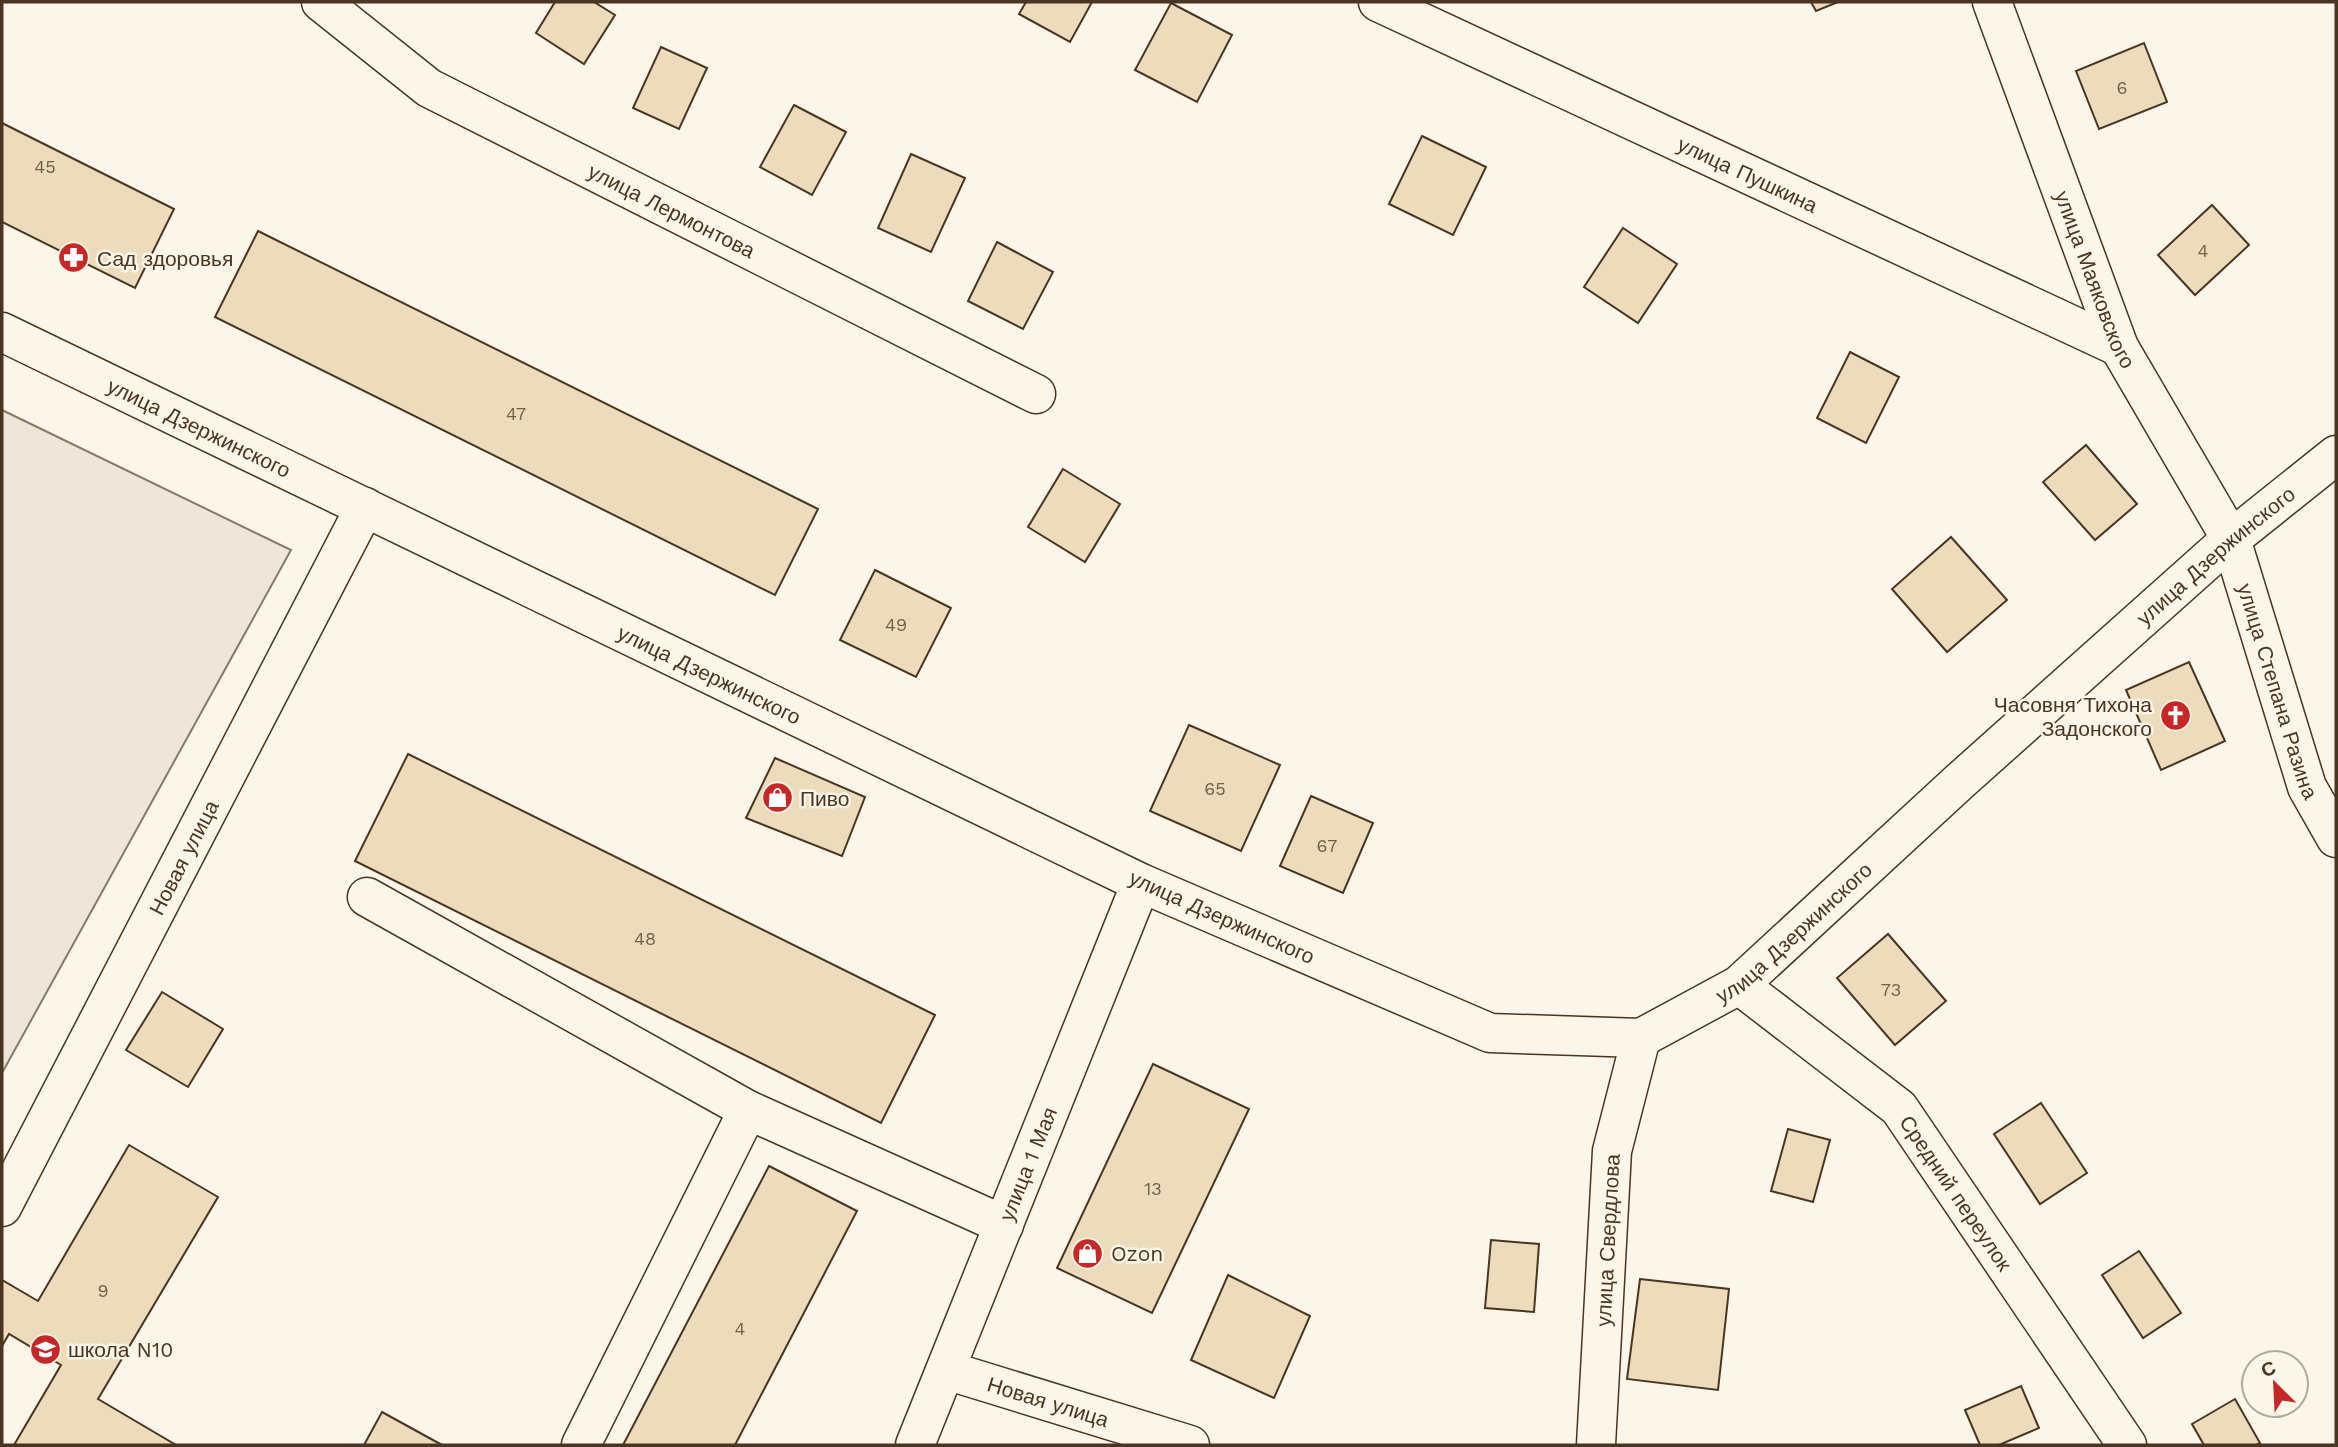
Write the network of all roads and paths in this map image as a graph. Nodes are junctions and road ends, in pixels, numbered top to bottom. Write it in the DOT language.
graph roads {
  1 [pos="321,2"];
  2 [pos="1378,2"];
  3 [pos="1992,2"];
  4 [pos="2,332"];
  5 [pos="2119,347"];
  6 [pos="1036,394"];
  7 [pos="2336,455"];
  8 [pos="365,507"];
  9 [pos="2231,539"];
  10 [pos="2336,838"];
  11 [pos="1141,883"];
  12 [pos="367,897"];
  13 [pos="1739,985"];
  14 [pos="1641,1038"];
  15 [pos="748,1110"];
  16 [pos="2,1207"];
  17 [pos="1004,1225"];
  18 [pos="946,1370"];
  19 [pos="581,1445"];
  20 [pos="915,1445"];
  21 [pos="1190,1445"];
  22 [pos="1596,1445"];
  23 [pos="2127,1445"];
  1 -- 6 [label="street, улица Лермонтова"];
  2 -- 5 [label="street, улица Пушкина"];
  3 -- 5 [label="street, улица Маяковского"];
  4 -- 8 [label="street, улица Дзержинского"];
  5 -- 9 [label="street, улица Маяковского"];
  7 -- 9 [label="street, улица Дзержинского"];
  8 -- 11 [label="street, улица Дзержинского"];
  8 -- 16 [label="street, Новая улица"];
  9 -- 10 [label="street, улица Степана Разина"];
  9 -- 13 [label="street, улица Дзержинского"];
  11 -- 14 [label="street, улица Дзержинского"];
  11 -- 17 [label="street, улица 1 Мая"];
  12 -- 15 [label="street"];
  13 -- 14 [label="street, улица Дзержинского"];
  13 -- 23 [label="street, Средний переулок"];
  14 -- 22 [label="street, улица Свердлова"];
  15 -- 17 [label="street"];
  15 -- 19 [label="street"];
  17 -- 18 [label="street, улица 1 Мая"];
  18 -- 20 [label="street, улица 1 Мая"];
  18 -- 21 [label="street, Новая улица"];
}
